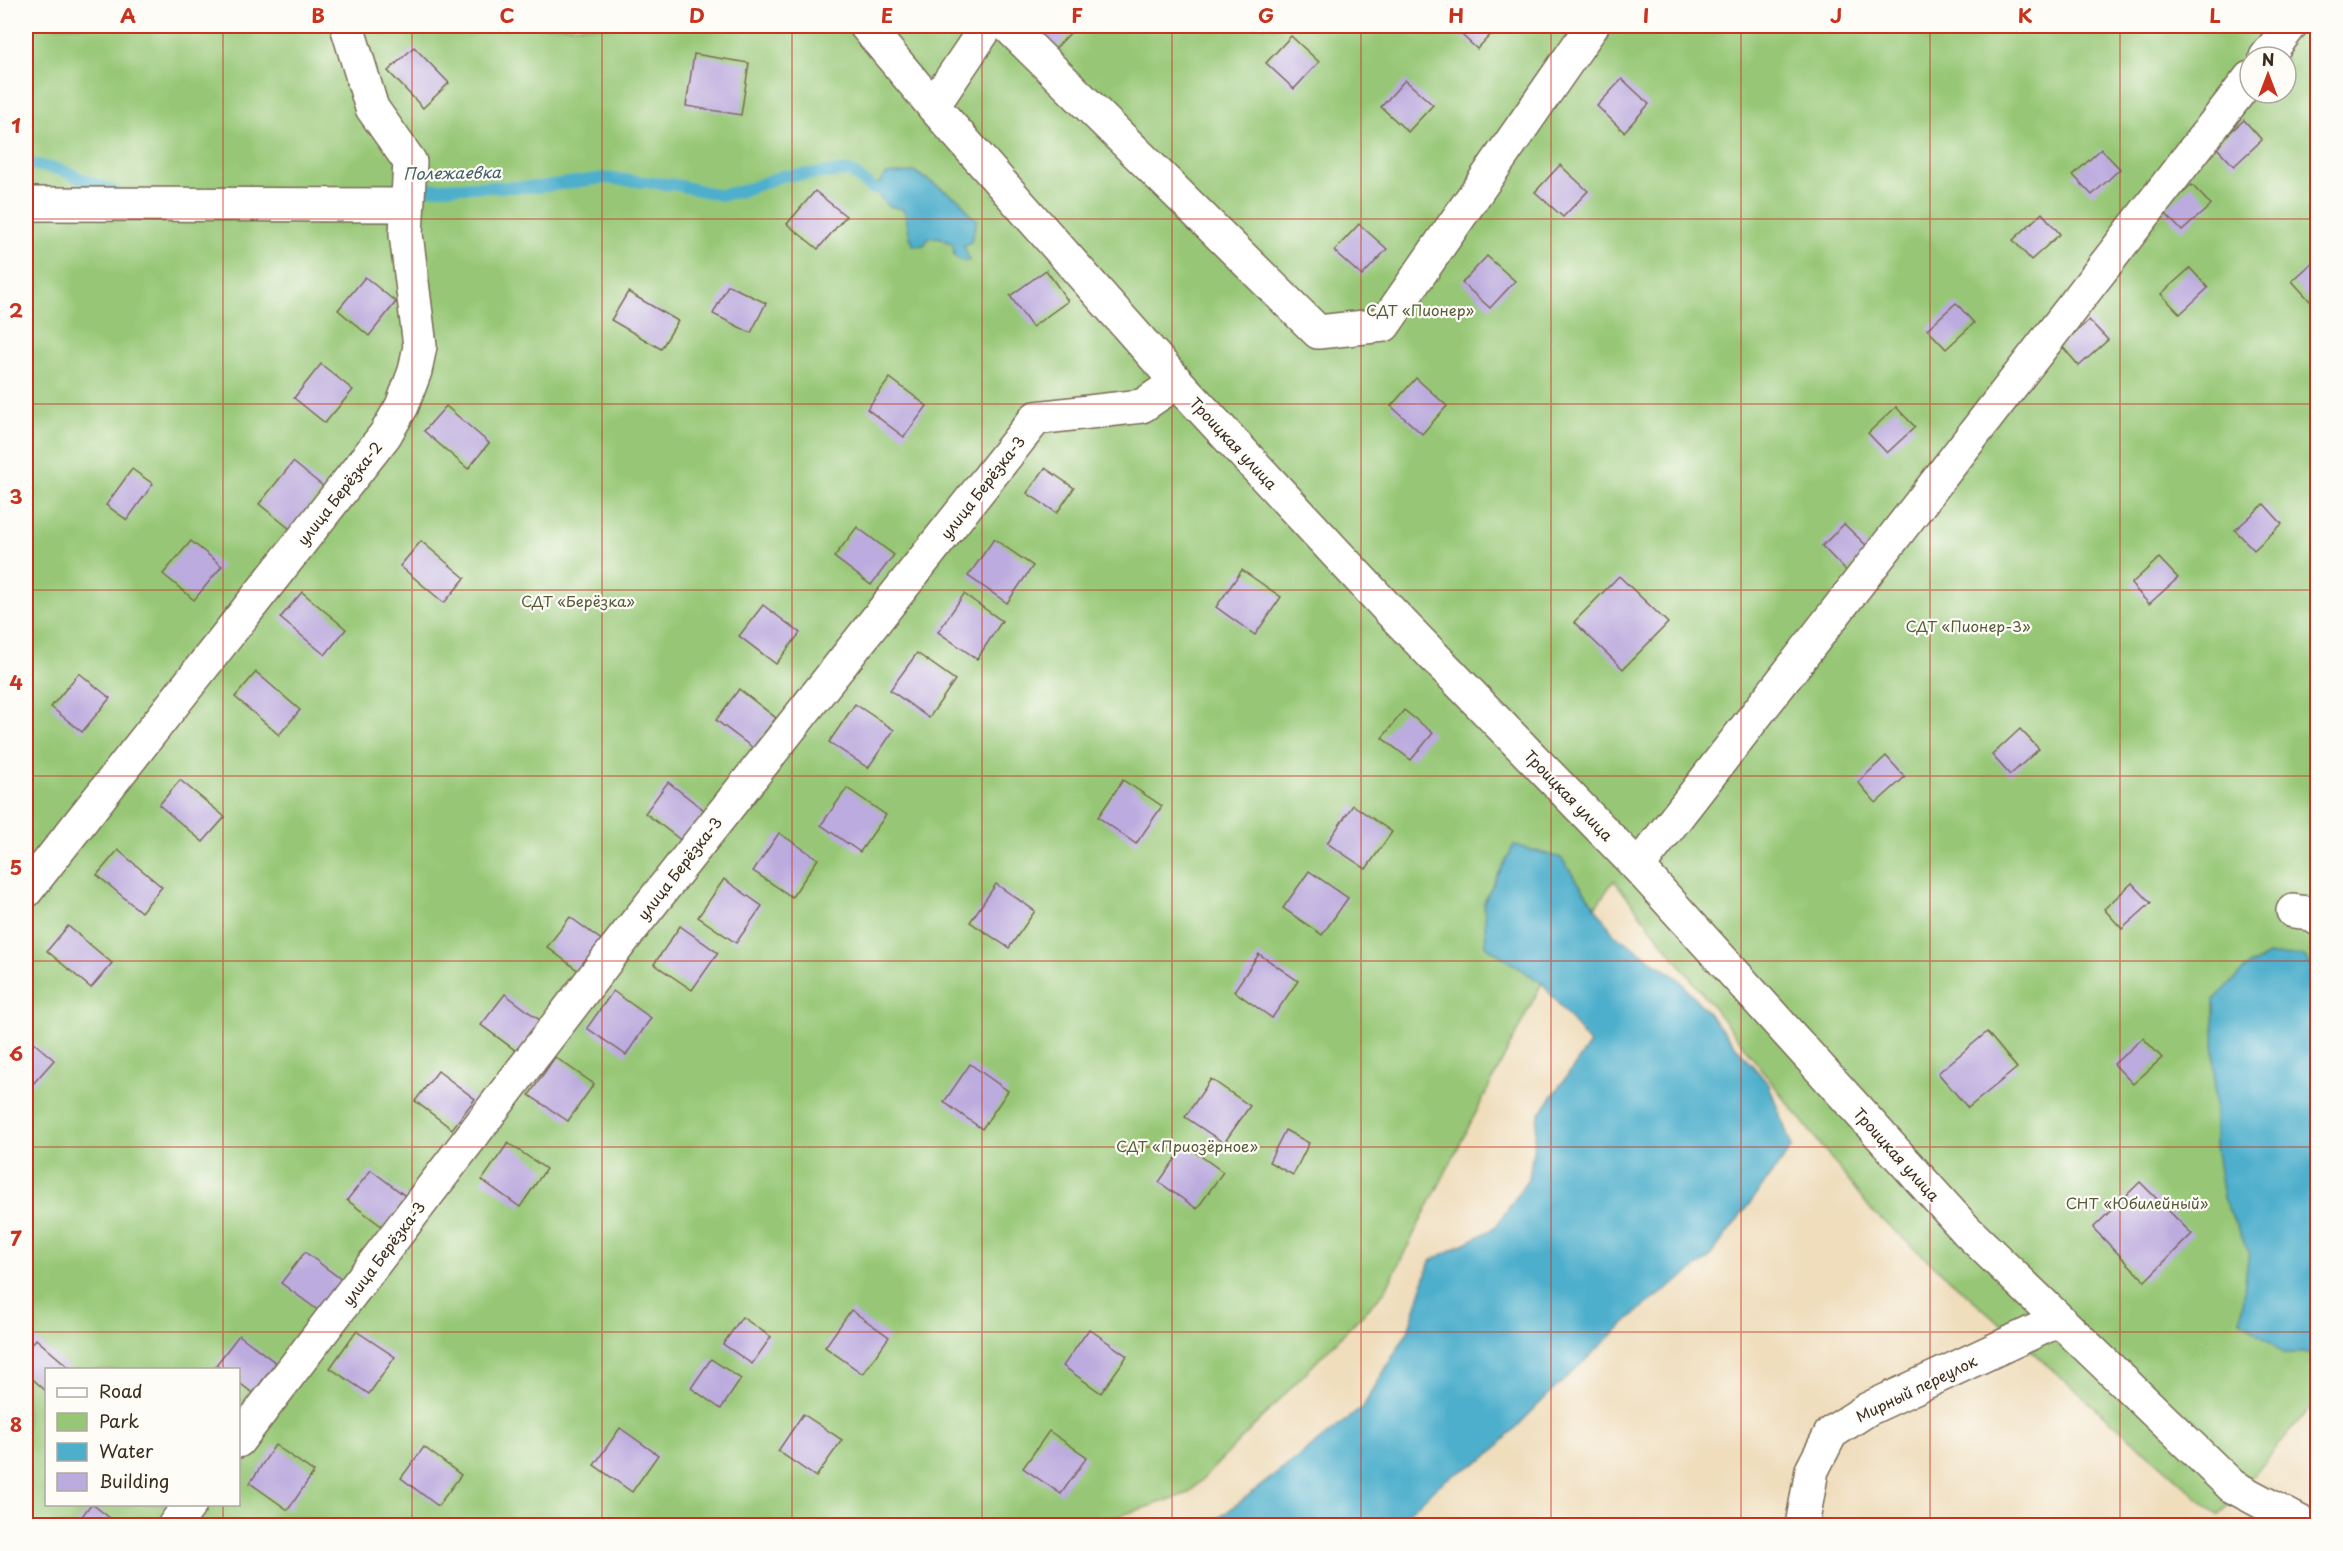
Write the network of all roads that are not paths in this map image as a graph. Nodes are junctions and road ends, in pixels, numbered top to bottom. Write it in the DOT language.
graph roads {
  1 [pos="346,26"];
  2 [pos="866,26"];
  3 [pos="987,26"];
  4 [pos="1008,26"];
  5 [pos="1592,26"];
  6 [pos="2290,26"];
  7 [pos="2275,45"];
  8 [pos="2238,93"];
  9 [pos="933,106"];
  10 [pos="26,204"];
  11 [pos="407,205"];
  12 [pos="1177,382"];
  13 [pos="1638,867"];
  14 [pos="26,891"];
  15 [pos="2059,1320"];
  16 [pos="240,1438"];
  17 [pos="189,1506"];
  18 [pos="174,1526"];
  19 [pos="1802,1526"];
  20 [pos="2307,1526"];
  1 -- 11 [label="street, улица Берёзка-2"];
  2 -- 9 [label="street, Троицкая улица"];
  3 -- 9 [label="street"];
  4 -- 5 [label="street"];
  6 -- 7 [label="street"];
  8 -- 13 [label="street"];
  9 -- 12 [label="street, Троицкая улица"];
  10 -- 11 [label="street"];
  11 -- 14 [label="street, улица Берёзка-2"];
  12 -- 13 [label="street, Троицкая улица"];
  12 -- 16 [label="street, улица Берёзка-3"];
  13 -- 15 [label="street, Троицкая улица"];
  15 -- 19 [label="street, Мирный переулок"];
  15 -- 20 [label="street, Троицкая улица"];
  17 -- 18 [label="street"];
}
